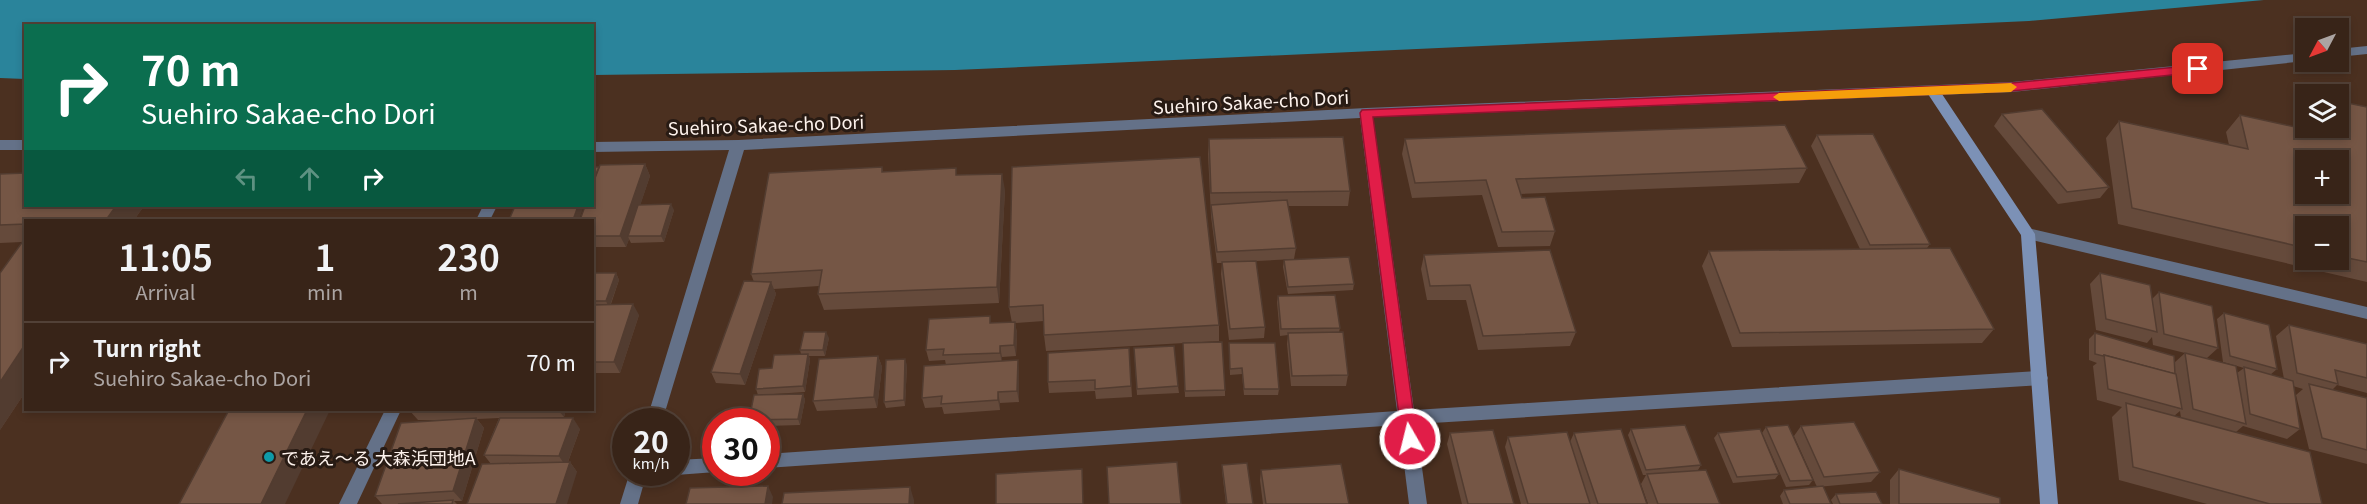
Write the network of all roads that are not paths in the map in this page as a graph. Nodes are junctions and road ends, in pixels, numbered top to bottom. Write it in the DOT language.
graph roads {
  1 [pos="2367,50"];
  2 [pos="2349,52"];
  3 [pos="2295,58"];
  4 [pos="1933,91"];
  5 [pos="1366,113"];
  6 [pos="0,145"];
  7 [pos="24,145"];
  8 [pos="738,145"];
  9 [pos="594,147"];
  10 [pos="2028,234"];
  11 [pos="2367,314"];
  12 [pos="2040,378"];
  13 [pos="658,408"];
  14 [pos="393,411"];
  15 [pos="1407,417"];
  16 [pos="780,460"];
  17 [pos="635,486"];
  18 [pos="348,504"];
  19 [pos="629,504"];
  20 [pos="1418,504"];
  21 [pos="2049,504"];
  1 -- 2 [label="street"];
  3 -- 4 [label="street, Suehiro Sakae-cho Dori"];
  4 -- 5 [label="street, Suehiro Sakae-cho Dori"];
  4 -- 10 [label="street"];
  5 -- 8 [label="street, Suehiro Sakae-cho Dori"];
  5 -- 15 [label="street"];
  6 -- 7 [label="street"];
  8 -- 9 [label="street, Suehiro Sakae-cho Dori"];
  8 -- 13 [label="street"];
  10 -- 11 [label="street"];
  10 -- 12 [label="street"];
  12 -- 15 [label="street"];
  12 -- 21 [label="street"];
  14 -- 18 [label="street"];
  15 -- 16 [label="street"];
  15 -- 20 [label="street"];
  17 -- 19 [label="street"];
}
